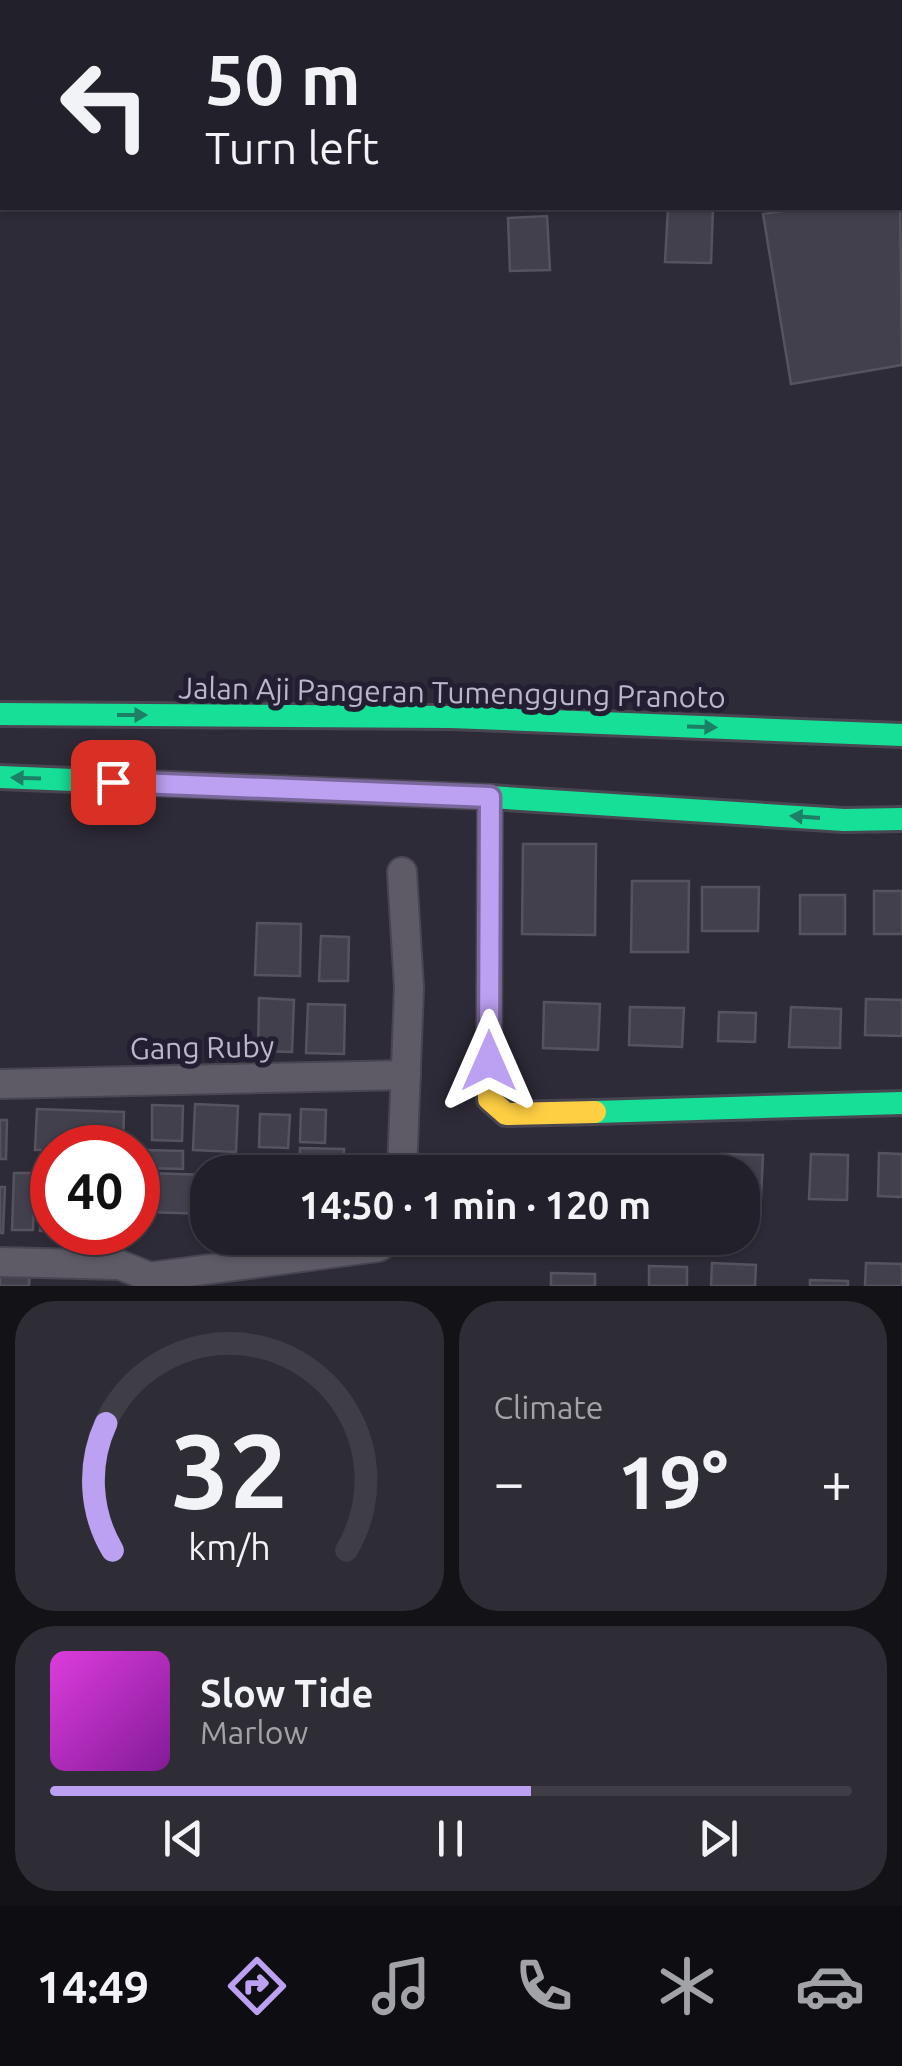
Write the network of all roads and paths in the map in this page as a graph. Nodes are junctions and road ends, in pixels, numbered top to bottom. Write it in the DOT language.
graph roads {
  1 [pos="0,714"];
  2 [pos="902,735"];
  3 [pos="0,778"];
  4 [pos="490,797"];
  5 [pos="902,820"];
  6 [pos="402,872"];
  7 [pos="406,1075"];
  8 [pos="0,1084"];
  9 [pos="902,1104"];
  10 [pos="403,1155"];
  11 [pos="326,1255"];
  12 [pos="0,1262"];
  13 [pos="152,1282"];
  1 -- 2 [label="main road, Jalan Aji Pangeran Tumenggung Pranoto, one-way"];
  4 -- 3 [label="main road, one-way"];
  5 -- 4 [label="main road, one-way"];
  4 -- 9 [label="main road"];
  6 -- 7 [label="street"];
  7 -- 8 [label="street, Gang Ruby"];
  7 -- 10 [label="street"];
  11 -- 13 [label="street"];
  12 -- 13 [label="street"];
}
